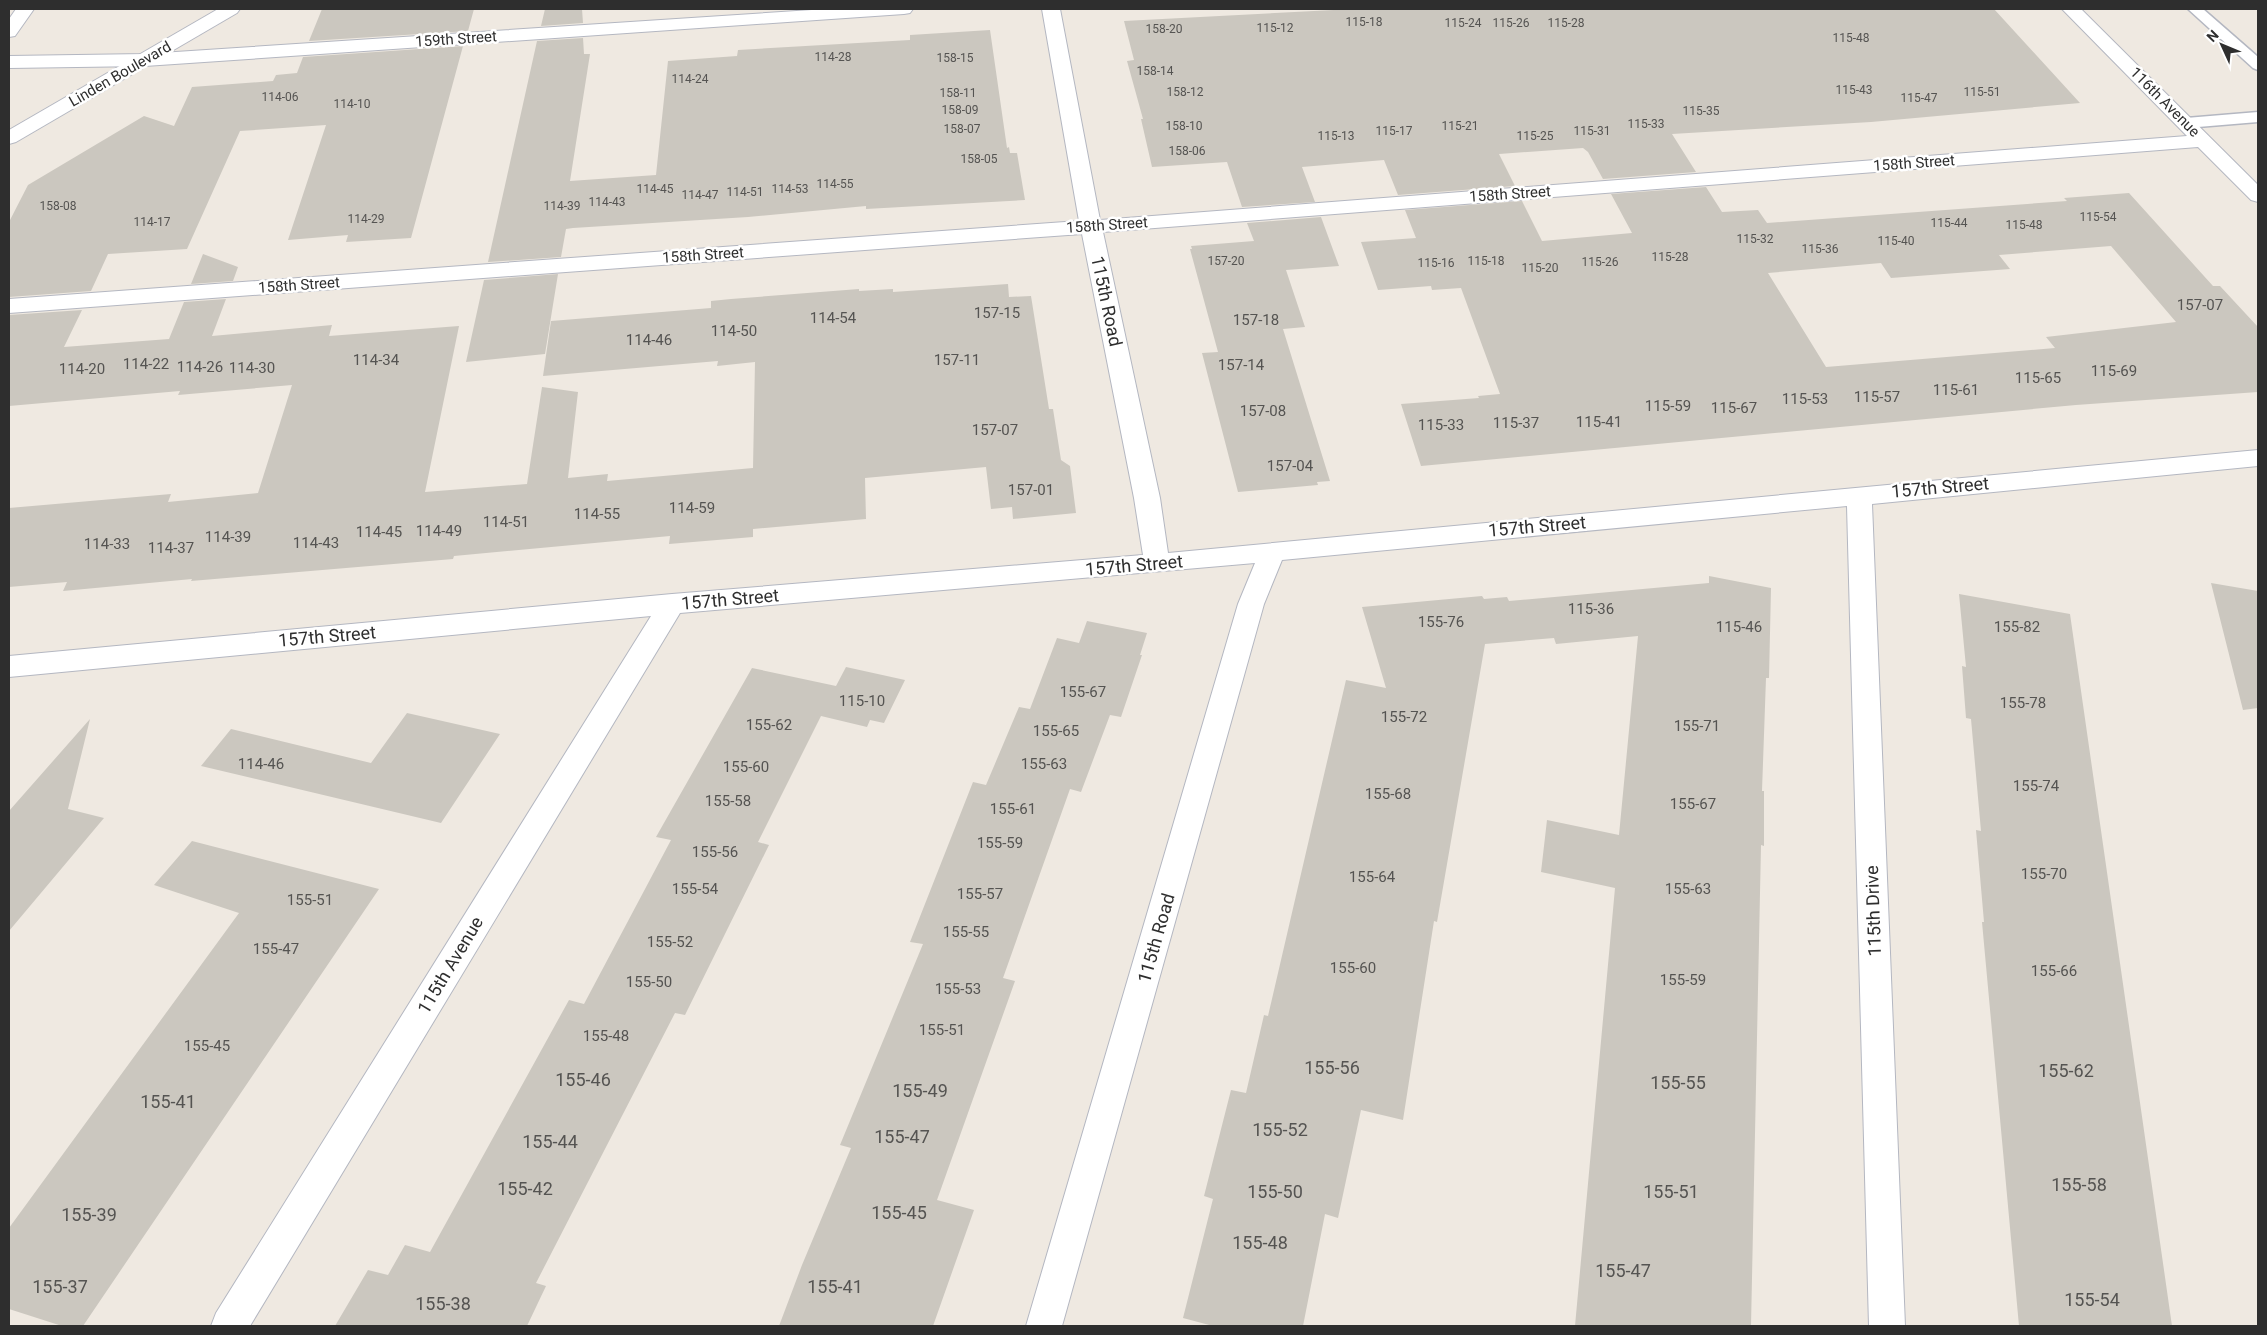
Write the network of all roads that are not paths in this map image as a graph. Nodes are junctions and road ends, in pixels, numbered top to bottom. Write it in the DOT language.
graph roads {
  1 [pos="25,9"];
  2 [pos="231,9"];
  3 [pos="904,9"];
  4 [pos="1051,9"];
  5 [pos="2071,9"];
  6 [pos="2195,9"];
  7 [pos="9,32"];
  8 [pos="144,60"];
  9 [pos="9,62"];
  10 [pos="2258,65"];
  11 [pos="2258,117"];
  12 [pos="2186,123"];
  13 [pos="9,138"];
  14 [pos="2204,140"];
  15 [pos="2258,196"];
  16 [pos="1091,226"];
  17 [pos="9,306"];
  18 [pos="2258,458"];
  19 [pos="1859,495"];
  20 [pos="1272,551"];
  21 [pos="1157,563"];
  22 [pos="672,604"];
  23 [pos="11,669"];
  24 [pos="229,1326"];
  25 [pos="1044,1326"];
  26 [pos="1887,1326"];
  1 -- 7 [label="street"];
  2 -- 8 [label="street, Linden Boulevard"];
  3 -- 8 [label="street, 159th Street"];
  4 -- 16 [label="street, 115th Road"];
  5 -- 12 [label="street, 116th Avenue"];
  6 -- 10 [label="lane"];
  8 -- 9 [label="street, 159th Street"];
  8 -- 13 [label="street, Linden Boulevard"];
  11 -- 12 [label="lane"];
  12 -- 14 [label="street, 116th Avenue"];
  14 -- 15 [label="street, 116th Avenue"];
  14 -- 16 [label="street, 158th Street"];
  16 -- 17 [label="street, 158th Street"];
  16 -- 21 [label="street, 115th Road"];
  18 -- 19 [label="street, 157th Street"];
  19 -- 20 [label="street, 157th Street"];
  19 -- 26 [label="street, 115th Drive"];
  20 -- 21 [label="street, 157th Street"];
  20 -- 25 [label="street, 115th Road"];
  21 -- 22 [label="street, 157th Street"];
  22 -- 23 [label="street, 157th Street"];
  22 -- 24 [label="street, 115th Avenue"];
}
